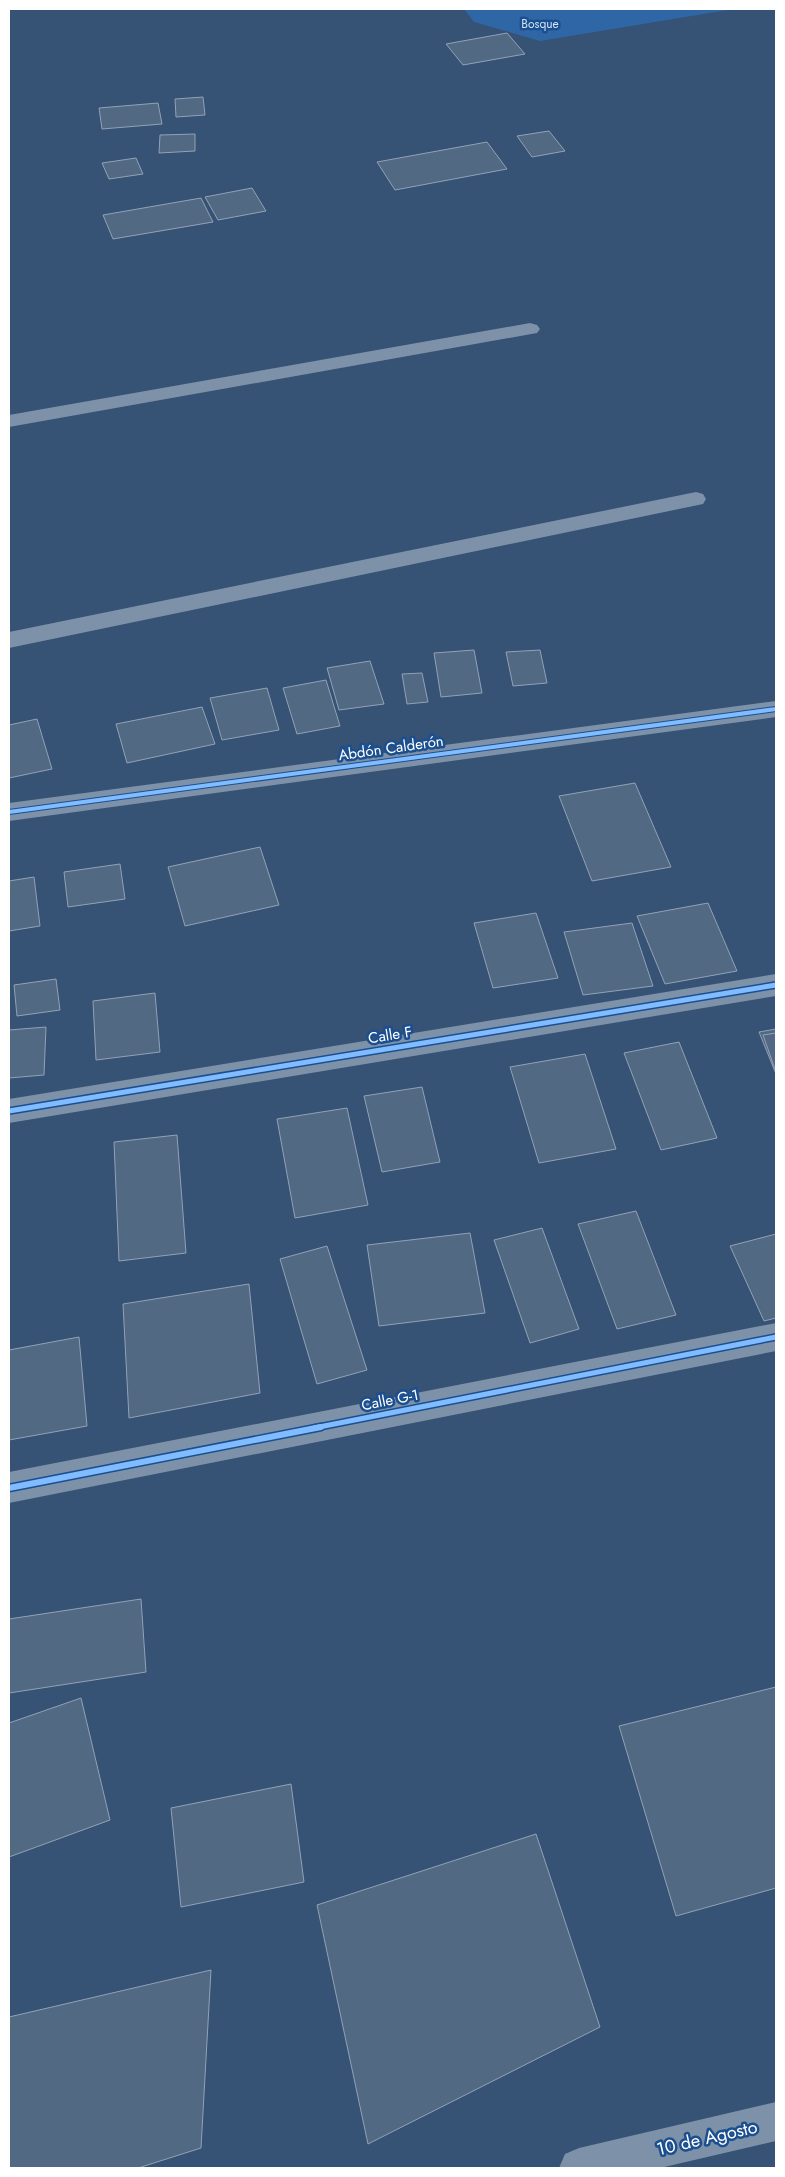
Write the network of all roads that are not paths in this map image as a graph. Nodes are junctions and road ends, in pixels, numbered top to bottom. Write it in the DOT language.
graph roads {
  1 [pos="530,329"];
  2 [pos="9,421"];
  3 [pos="696,499"];
  4 [pos="9,640"];
  5 [pos="776,709"];
  6 [pos="9,812"];
  7 [pos="776,985"];
  8 [pos="9,1110"];
  9 [pos="776,1337"];
  10 [pos="9,1488"];
  11 [pos="776,2121"];
  12 [pos="579,2168"];
  1 -- 2 [label="street"];
  3 -- 4 [label="street"];
  5 -- 6 [label="street, Abdón Calderón"];
  7 -- 8 [label="street, Calle F"];
  9 -- 10 [label="street, Calle G-1"];
  11 -- 12 [label="street, 10 de Agosto"];
}
